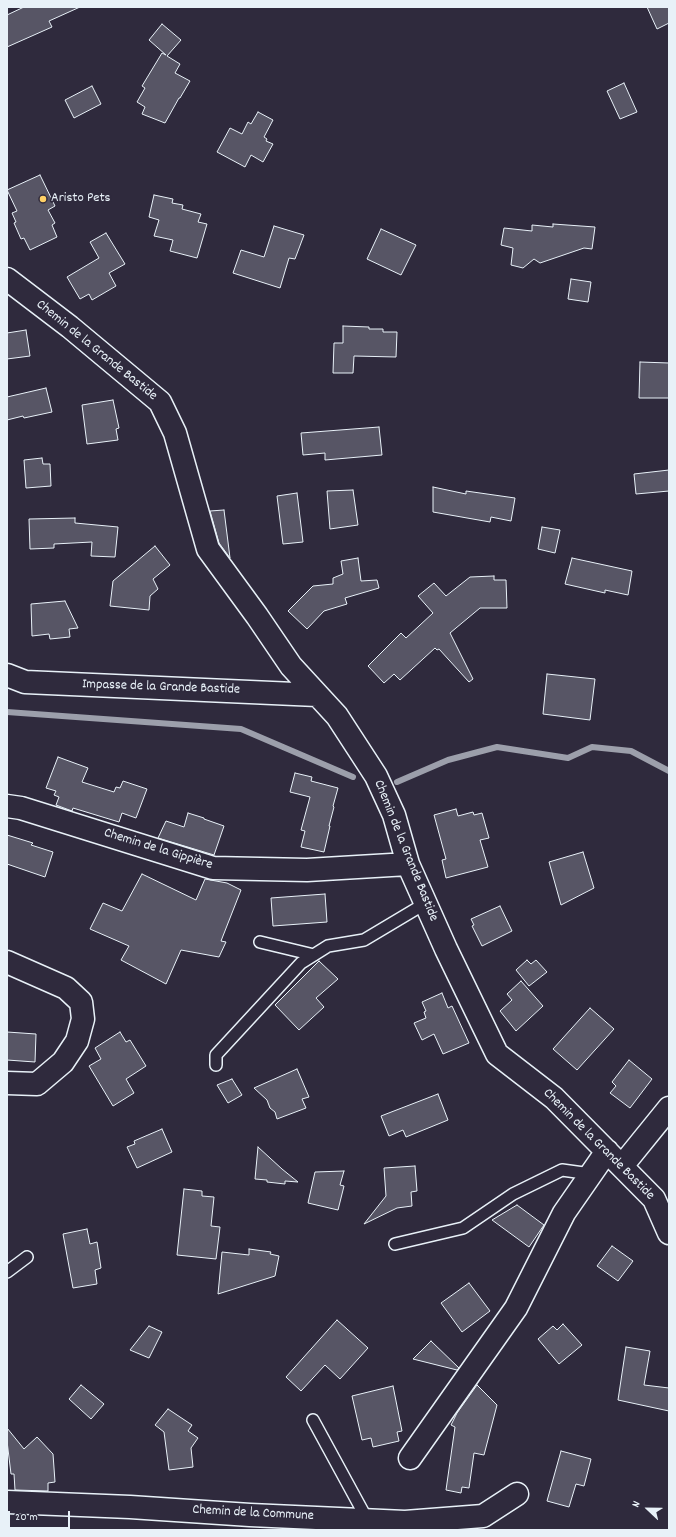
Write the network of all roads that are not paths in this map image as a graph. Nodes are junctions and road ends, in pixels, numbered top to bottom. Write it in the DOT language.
graph roads {
  1 [pos="7,279"];
  2 [pos="7,675"];
  3 [pos="317,695"];
  4 [pos="7,806"];
  5 [pos="408,864"];
  6 [pos="426,903"];
  7 [pos="260,942"];
  8 [pos="314,955"];
  9 [pos="7,962"];
  10 [pos="216,1065"];
  11 [pos="7,1083"];
  12 [pos="669,1108"];
  13 [pos="606,1151"];
  14 [pos="622,1166"];
  15 [pos="591,1174"];
  16 [pos="669,1233"];
  17 [pos="395,1244"];
  18 [pos="27,1257"];
  19 [pos="7,1272"];
  20 [pos="313,1420"];
  21 [pos="410,1458"];
  22 [pos="517,1494"];
  23 [pos="7,1502"];
  24 [pos="368,1521"];
  25 [pos="420,1526"];
  1 -- 3 [label="street, Chemin de la Grande Bastide"];
  2 -- 3 [label="street, Impasse de la Grande Bastide"];
  3 -- 5 [label="street, Chemin de la Grande Bastide"];
  4 -- 5 [label="street, Chemin de la Gippière"];
  5 -- 6 [label="street, Chemin de la Grande Bastide"];
  6 -- 8 [label="lane"];
  6 -- 13 [label="street, Chemin de la Grande Bastide"];
  7 -- 8 [label="lane"];
  8 -- 10 [label="lane"];
  9 -- 11 [label="street"];
  12 -- 14 [label="street"];
  13 -- 14 [label="street, Chemin de la Grande Bastide"];
  13 -- 15 [label="street"];
  14 -- 16 [label="street, Chemin de la Grande Bastide"];
  15 -- 17 [label="lane"];
  15 -- 21 [label="street"];
  18 -- 19 [label="lane"];
  20 -- 24 [label="lane"];
  22 -- 25 [label="street, Chemin de la Commune"];
  23 -- 24 [label="street, Chemin de la Commune"];
  24 -- 25 [label="street, Chemin de la Commune"];
}
